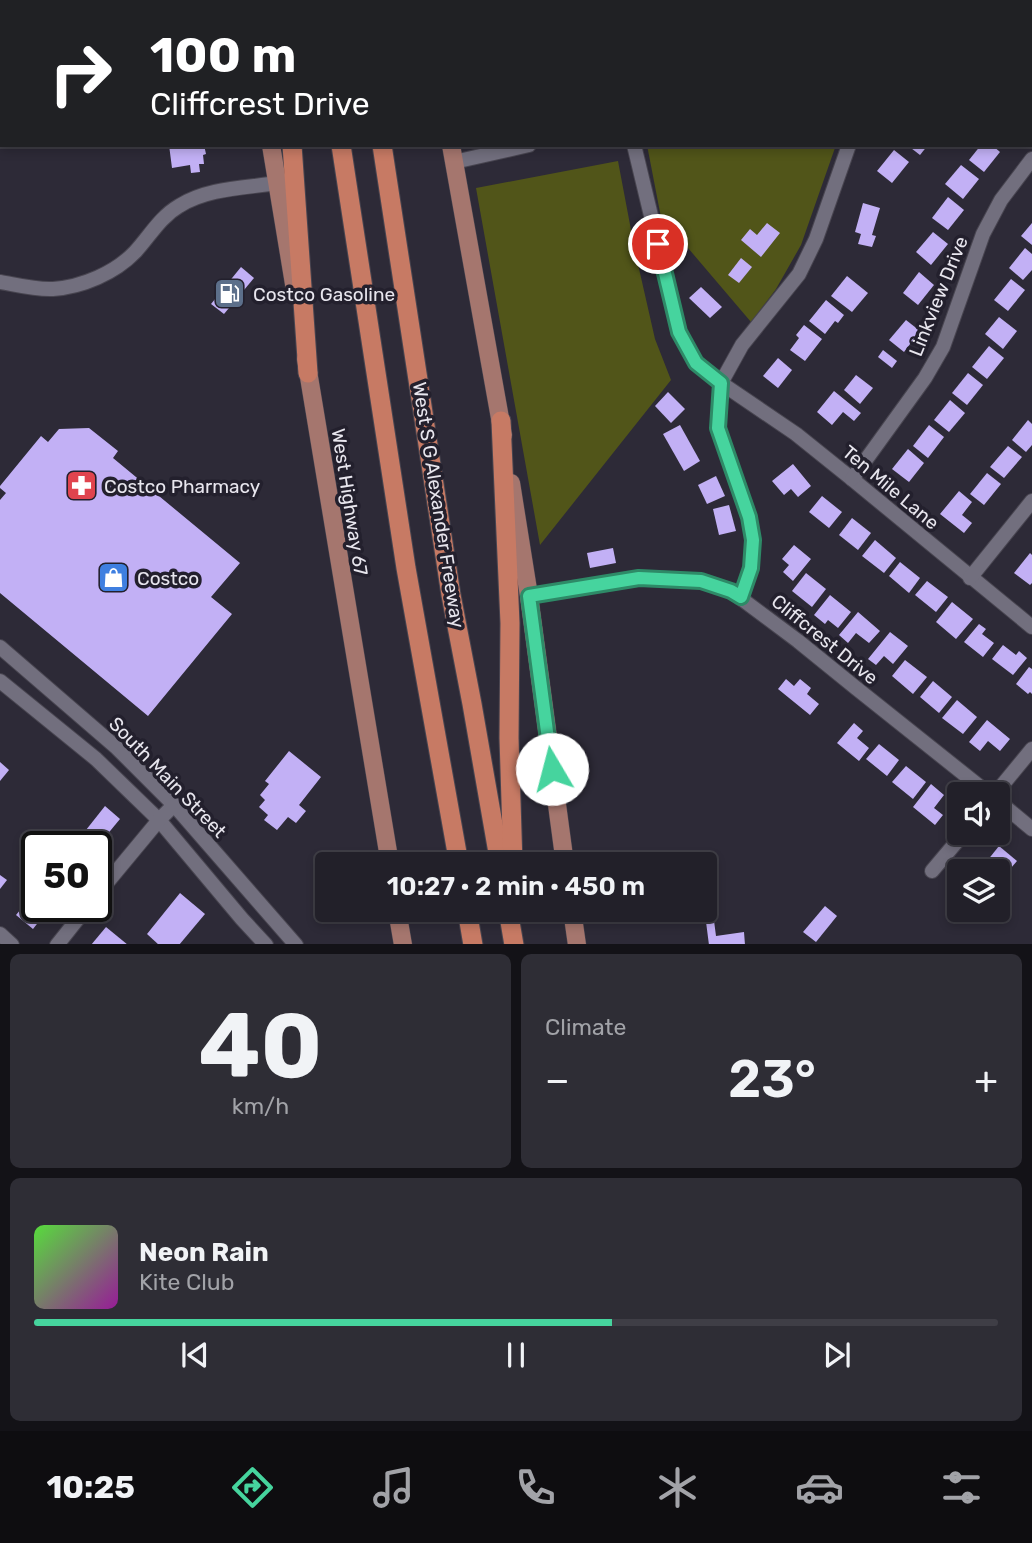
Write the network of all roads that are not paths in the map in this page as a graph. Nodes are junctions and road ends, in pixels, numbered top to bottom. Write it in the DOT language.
graph roads {
  1 [pos="271,147"];
  2 [pos="292,147"];
  3 [pos="341,147"];
  4 [pos="382,147"];
  5 [pos="510,147"];
  6 [pos="634,147"];
  7 [pos="848,147"];
  8 [pos="453,153"];
  9 [pos="1032,159"];
  10 [pos="277,183"];
  11 [pos="0,282"];
  12 [pos="308,373"];
  13 [pos="721,383"];
  14 [pos="501,422"];
  15 [pos="852,479"];
  16 [pos="1032,501"];
  17 [pos="970,578"];
  18 [pos="529,596"];
  19 [pos="741,597"];
  20 [pos="1032,627"];
  21 [pos="0,647"];
  22 [pos="0,681"];
  23 [pos="74,712"];
  24 [pos="59,728"];
  25 [pos="1032,749"];
  26 [pos="974,782"];
  27 [pos="1005,782"];
  28 [pos="174,805"];
  29 [pos="1010,811"];
  30 [pos="159,820"];
  31 [pos="1032,829"];
  32 [pos="954,845"];
  33 [pos="388,852"];
  34 [pos="457,852"];
  35 [pos="498,852"];
  36 [pos="513,852"];
  37 [pos="563,852"];
  38 [pos="932,872"];
  39 [pos="112,877"];
  40 [pos="75,922"];
  41 [pos="399,922"];
  42 [pos="469,922"];
  43 [pos="510,922"];
  44 [pos="515,922"];
  45 [pos="574,922"];
  46 [pos="0,934"];
  47 [pos="12,944"];
  48 [pos="57,944"];
  49 [pos="266,944"];
  50 [pos="296,944"];
  51 [pos="403,944"];
  52 [pos="473,944"];
  53 [pos="515,944"];
  54 [pos="577,944"];
  1 -- 10 [label="main road, West Highway 67"];
  2 -- 12 [label="highway"];
  3 -- 34 [label="highway"];
  4 -- 35 [label="highway, West S G Alexander Freeway"];
  5 -- 8 [label="street"];
  6 -- 13 [label="street, Ten Mile Lane"];
  7 -- 13 [label="street"];
  8 -- 14 [label="main road"];
  9 -- 15 [label="street, Linkview Drive"];
  10 -- 11 [label="street"];
  10 -- 12 [label="main road, West Highway 67"];
  12 -- 33 [label="main road, West Highway 67"];
  13 -- 15 [label="street, Ten Mile Lane"];
  13 -- 19 [label="street"];
  14 -- 18 [label="main road"];
  14 -- 36 [label="highway"];
  15 -- 17 [label="street, Ten Mile Lane"];
  16 -- 17 [label="street"];
  17 -- 20 [label="street, Ten Mile Lane"];
  18 -- 19 [label="street, Cliffcrest Drive"];
  18 -- 37 [label="main road"];
  19 -- 26 [label="street, Cliffcrest Drive"];
  21 -- 23 [label="street, South Main Street"];
  22 -- 24 [label="street, South Main Street"];
  23 -- 24 [label="street"];
  23 -- 28 [label="street, South Main Street"];
  24 -- 30 [label="street, South Main Street"];
  25 -- 27 [label="street"];
  28 -- 30 [label="street"];
  28 -- 50 [label="street, South Main Street"];
  29 -- 31 [label="street"];
  30 -- 39 [label="street"];
  30 -- 49 [label="street, South Main Street"];
  32 -- 38 [label="street"];
  40 -- 48 [label="street"];
  41 -- 51 [label="main road"];
  42 -- 52 [label="highway"];
  43 -- 53 [label="highway"];
  44 -- 53 [label="highway"];
  45 -- 54 [label="main road"];
  46 -- 47 [label="street"];
}
